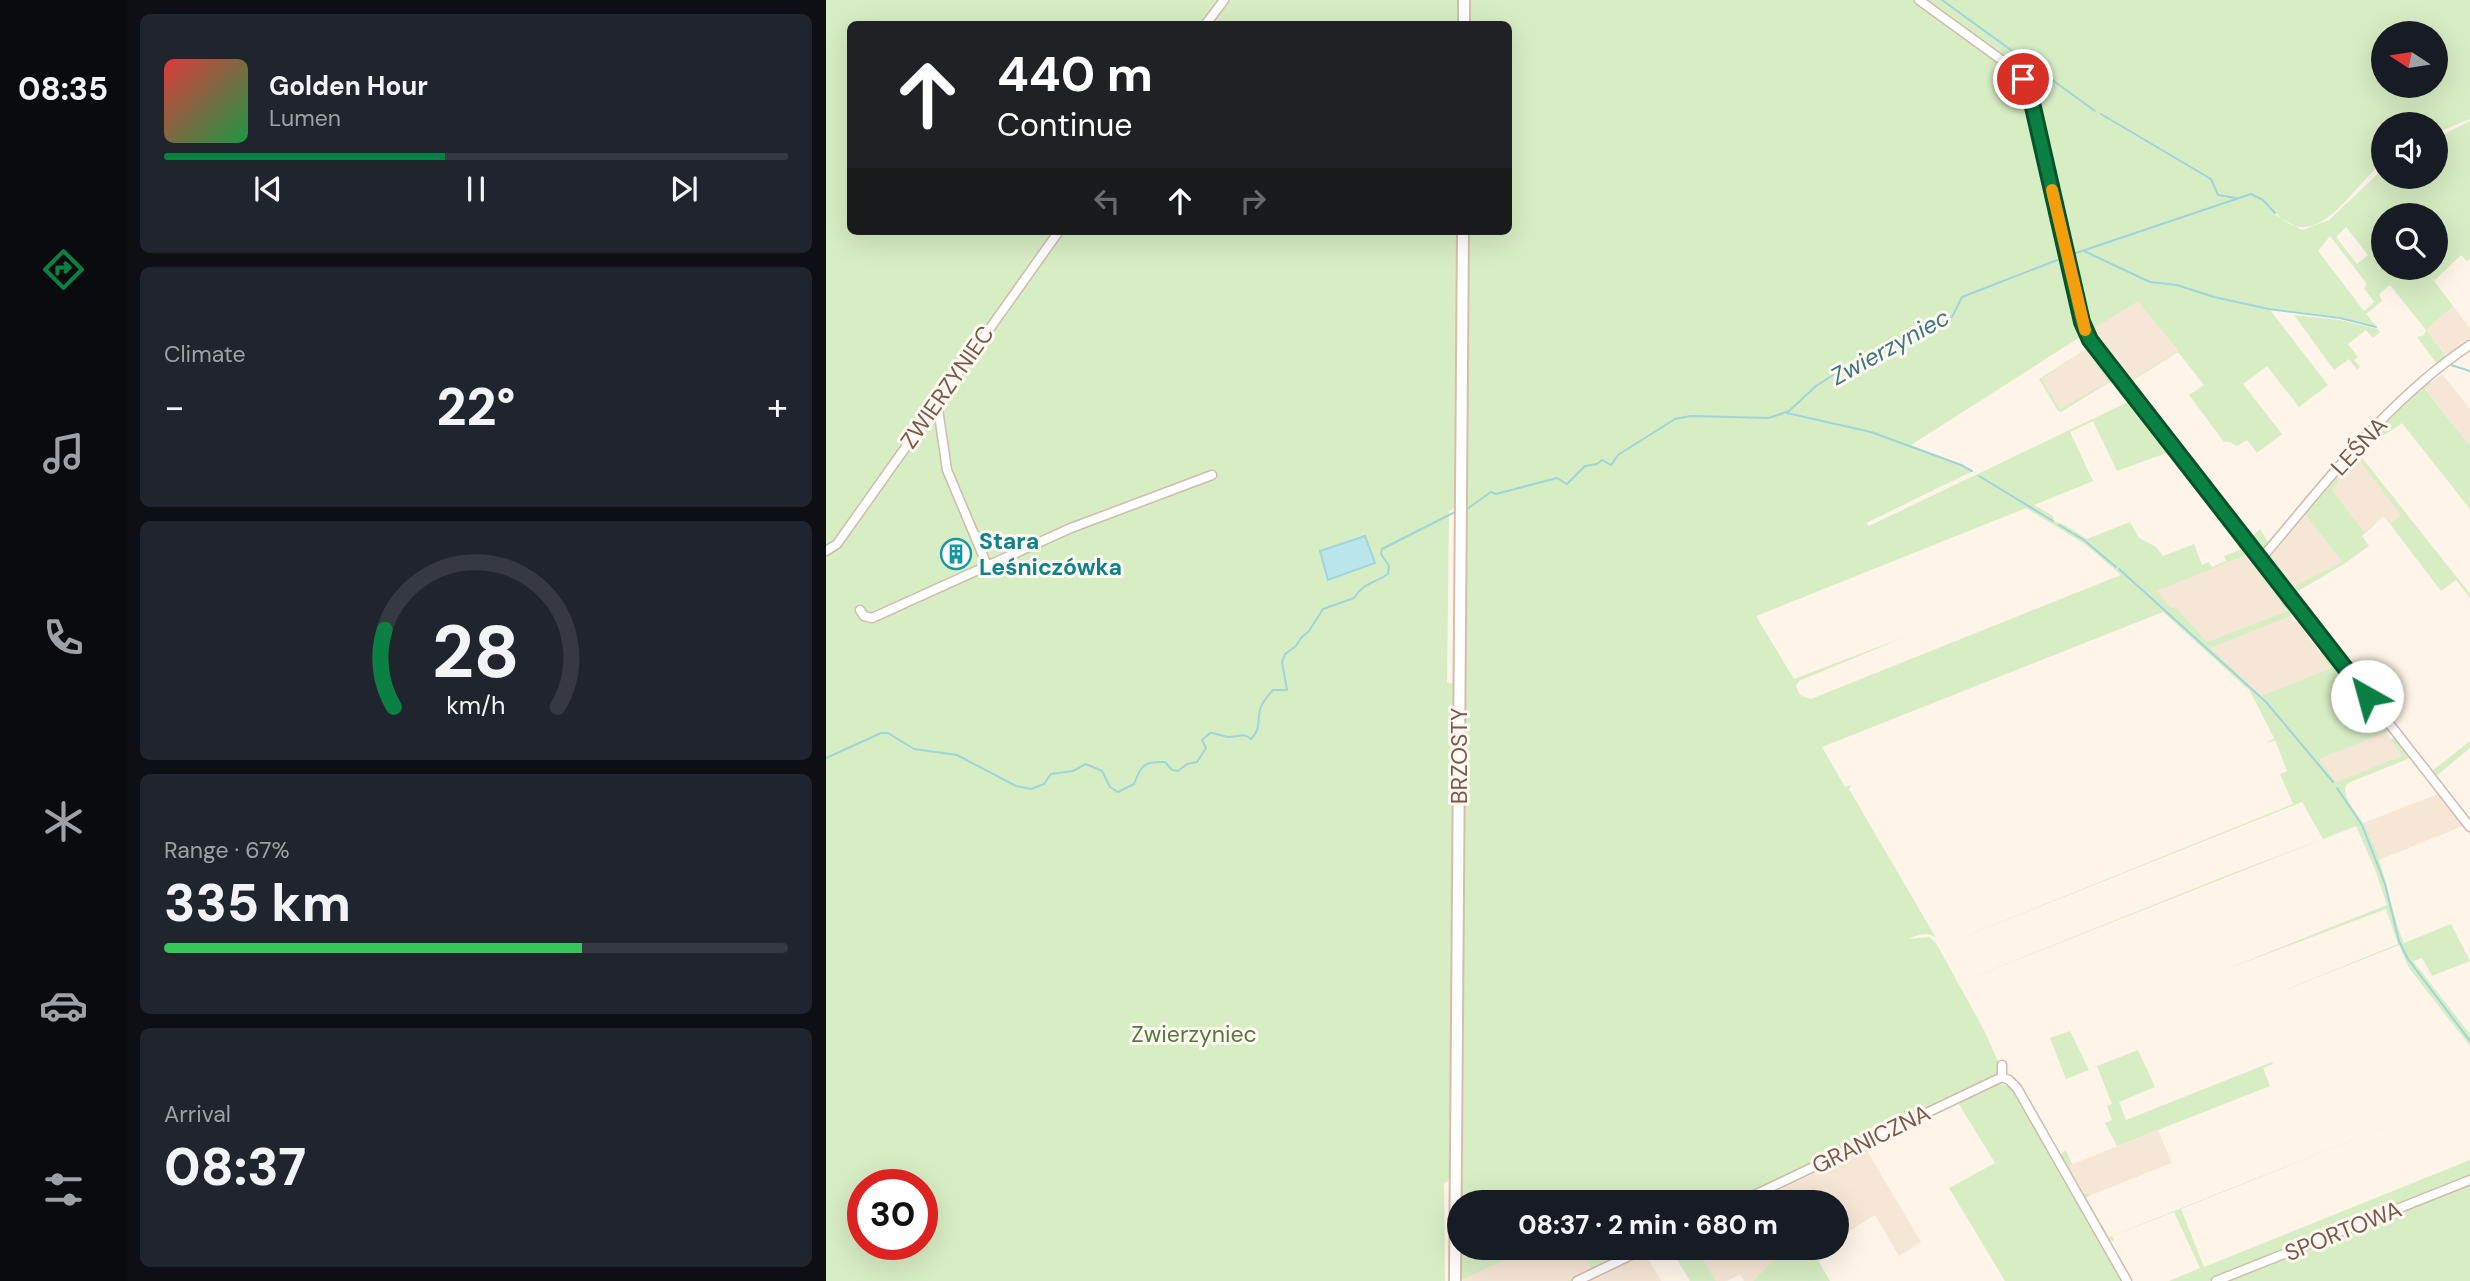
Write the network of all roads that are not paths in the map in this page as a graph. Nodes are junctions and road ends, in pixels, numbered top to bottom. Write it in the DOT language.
graph roads {
  1 [pos="1224,0"];
  2 [pos="1464,0"];
  3 [pos="1919,0"];
  4 [pos="1208,21"];
  5 [pos="1464,21"];
  6 [pos="1056,235"];
  7 [pos="1463,235"];
  8 [pos="2470,345"];
  9 [pos="937,402"];
  10 [pos="1212,475"];
  11 [pos="976,537"];
  12 [pos="1027,546"];
  13 [pos="826,551"];
  14 [pos="2260,560"];
  15 [pos="987,565"];
  16 [pos="860,610"];
  17 [pos="2470,827"];
  18 [pos="2002,1065"];
  19 [pos="2003,1077"];
  20 [pos="2470,1180"];
  21 [pos="1765,1190"];
  22 [pos="1621,1260"];
  23 [pos="1455,1281"];
  24 [pos="1577,1281"];
  25 [pos="2127,1281"];
  26 [pos="2216,1281"];
  1 -- 4 [label="street"];
  2 -- 5 [label="street"];
  3 -- 14 [label="street"];
  6 -- 9 [label="street, ZWIERZYNIEC"];
  7 -- 23 [label="street, BRZOSTY"];
  8 -- 14 [label="street, LEŚNA"];
  9 -- 11 [label="street"];
  9 -- 13 [label="street, ZWIERZYNIEC"];
  10 -- 12 [label="street"];
  11 -- 12 [label="street"];
  11 -- 15 [label="street"];
  12 -- 15 [label="street"];
  14 -- 17 [label="street"];
  15 -- 16 [label="street"];
  18 -- 19 [label="street"];
  19 -- 21 [label="street, GRANICZNA"];
  19 -- 25 [label="street"];
  20 -- 26 [label="street, SPORTOWA"];
  22 -- 24 [label="street"];
}
